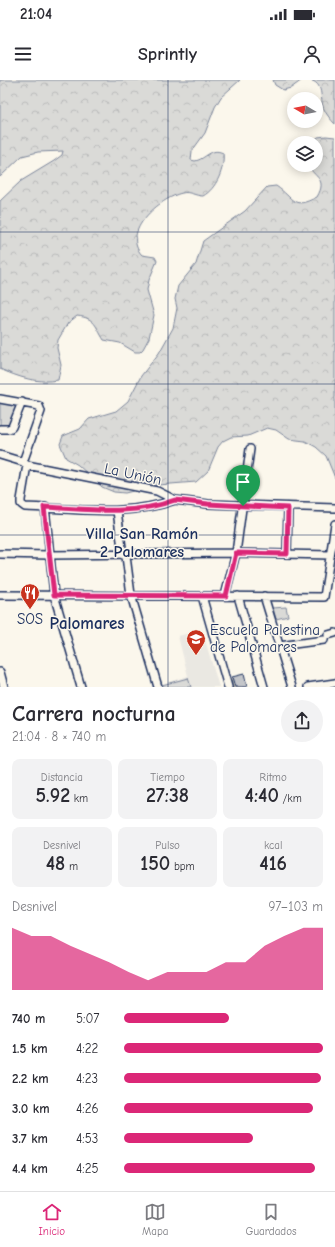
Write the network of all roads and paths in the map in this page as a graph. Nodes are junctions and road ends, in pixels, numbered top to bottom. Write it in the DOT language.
graph roads {
  1 [pos="0,399"];
  2 [pos="22,402"];
  3 [pos="0,429"];
  4 [pos="250,449"];
  5 [pos="0,455"];
  6 [pos="25,463"];
  7 [pos="175,500"];
  8 [pos="243,506"];
  9 [pos="44,507"];
  10 [pos="288,508"];
  11 [pos="335,508"];
  12 [pos="117,511"];
  13 [pos="335,524"];
  14 [pos="236,553"];
  15 [pos="0,554"];
  16 [pos="287,554"];
  17 [pos="49,555"];
  18 [pos="124,555"];
  19 [pos="330,555"];
  20 [pos="0,595"];
  21 [pos="54,595"];
  22 [pos="131,595"];
  23 [pos="202,596"];
  24 [pos="226,596"];
  25 [pos="238,596"];
  26 [pos="264,596"];
  27 [pos="329,636"];
  28 [pos="279,646"];
  29 [pos="0,672"];
  30 [pos="335,683"];
  31 [pos="4,687"];
  32 [pos="81,687"];
  33 [pos="158,687"];
  34 [pos="228,687"];
  35 [pos="264,687"];
  36 [pos="292,687"];
  37 [pos="308,687"];
  1 -- 2 [label="street"];
  2 -- 3 [label="street"];
  2 -- 6 [label="street"];
  4 -- 8 [label="street"];
  5 -- 6 [label="street, La Unión"];
  6 -- 7 [label="street, La Unión"];
  6 -- 9 [label="street"];
  7 -- 8 [label="street, La Unión"];
  7 -- 12 [label="street"];
  8 -- 10 [label="street, La Unión"];
  8 -- 14 [label="street"];
  9 -- 12 [label="street"];
  9 -- 17 [label="street"];
  10 -- 11 [label="street, La Unión"];
  10 -- 16 [label="street"];
  12 -- 18 [label="street"];
  13 -- 19 [label="street"];
  14 -- 16 [label="street"];
  14 -- 18 [label="street"];
  14 -- 24 [label="street"];
  15 -- 17 [label="street"];
  16 -- 19 [label="street"];
  17 -- 18 [label="street"];
  17 -- 21 [label="street"];
  18 -- 22 [label="street"];
  19 -- 26 [label="street"];
  20 -- 21 [label="street"];
  21 -- 22 [label="street"];
  21 -- 32 [label="street"];
  22 -- 23 [label="street"];
  22 -- 33 [label="street"];
  23 -- 24 [label="street"];
  23 -- 34 [label="street"];
  24 -- 25 [label="street"];
  25 -- 26 [label="street"];
  25 -- 35 [label="street"];
  26 -- 28 [label="street"];
  27 -- 28 [label="street"];
  28 -- 36 [label="street"];
  29 -- 31 [label="street"];
  30 -- 37 [label="street"];
}
